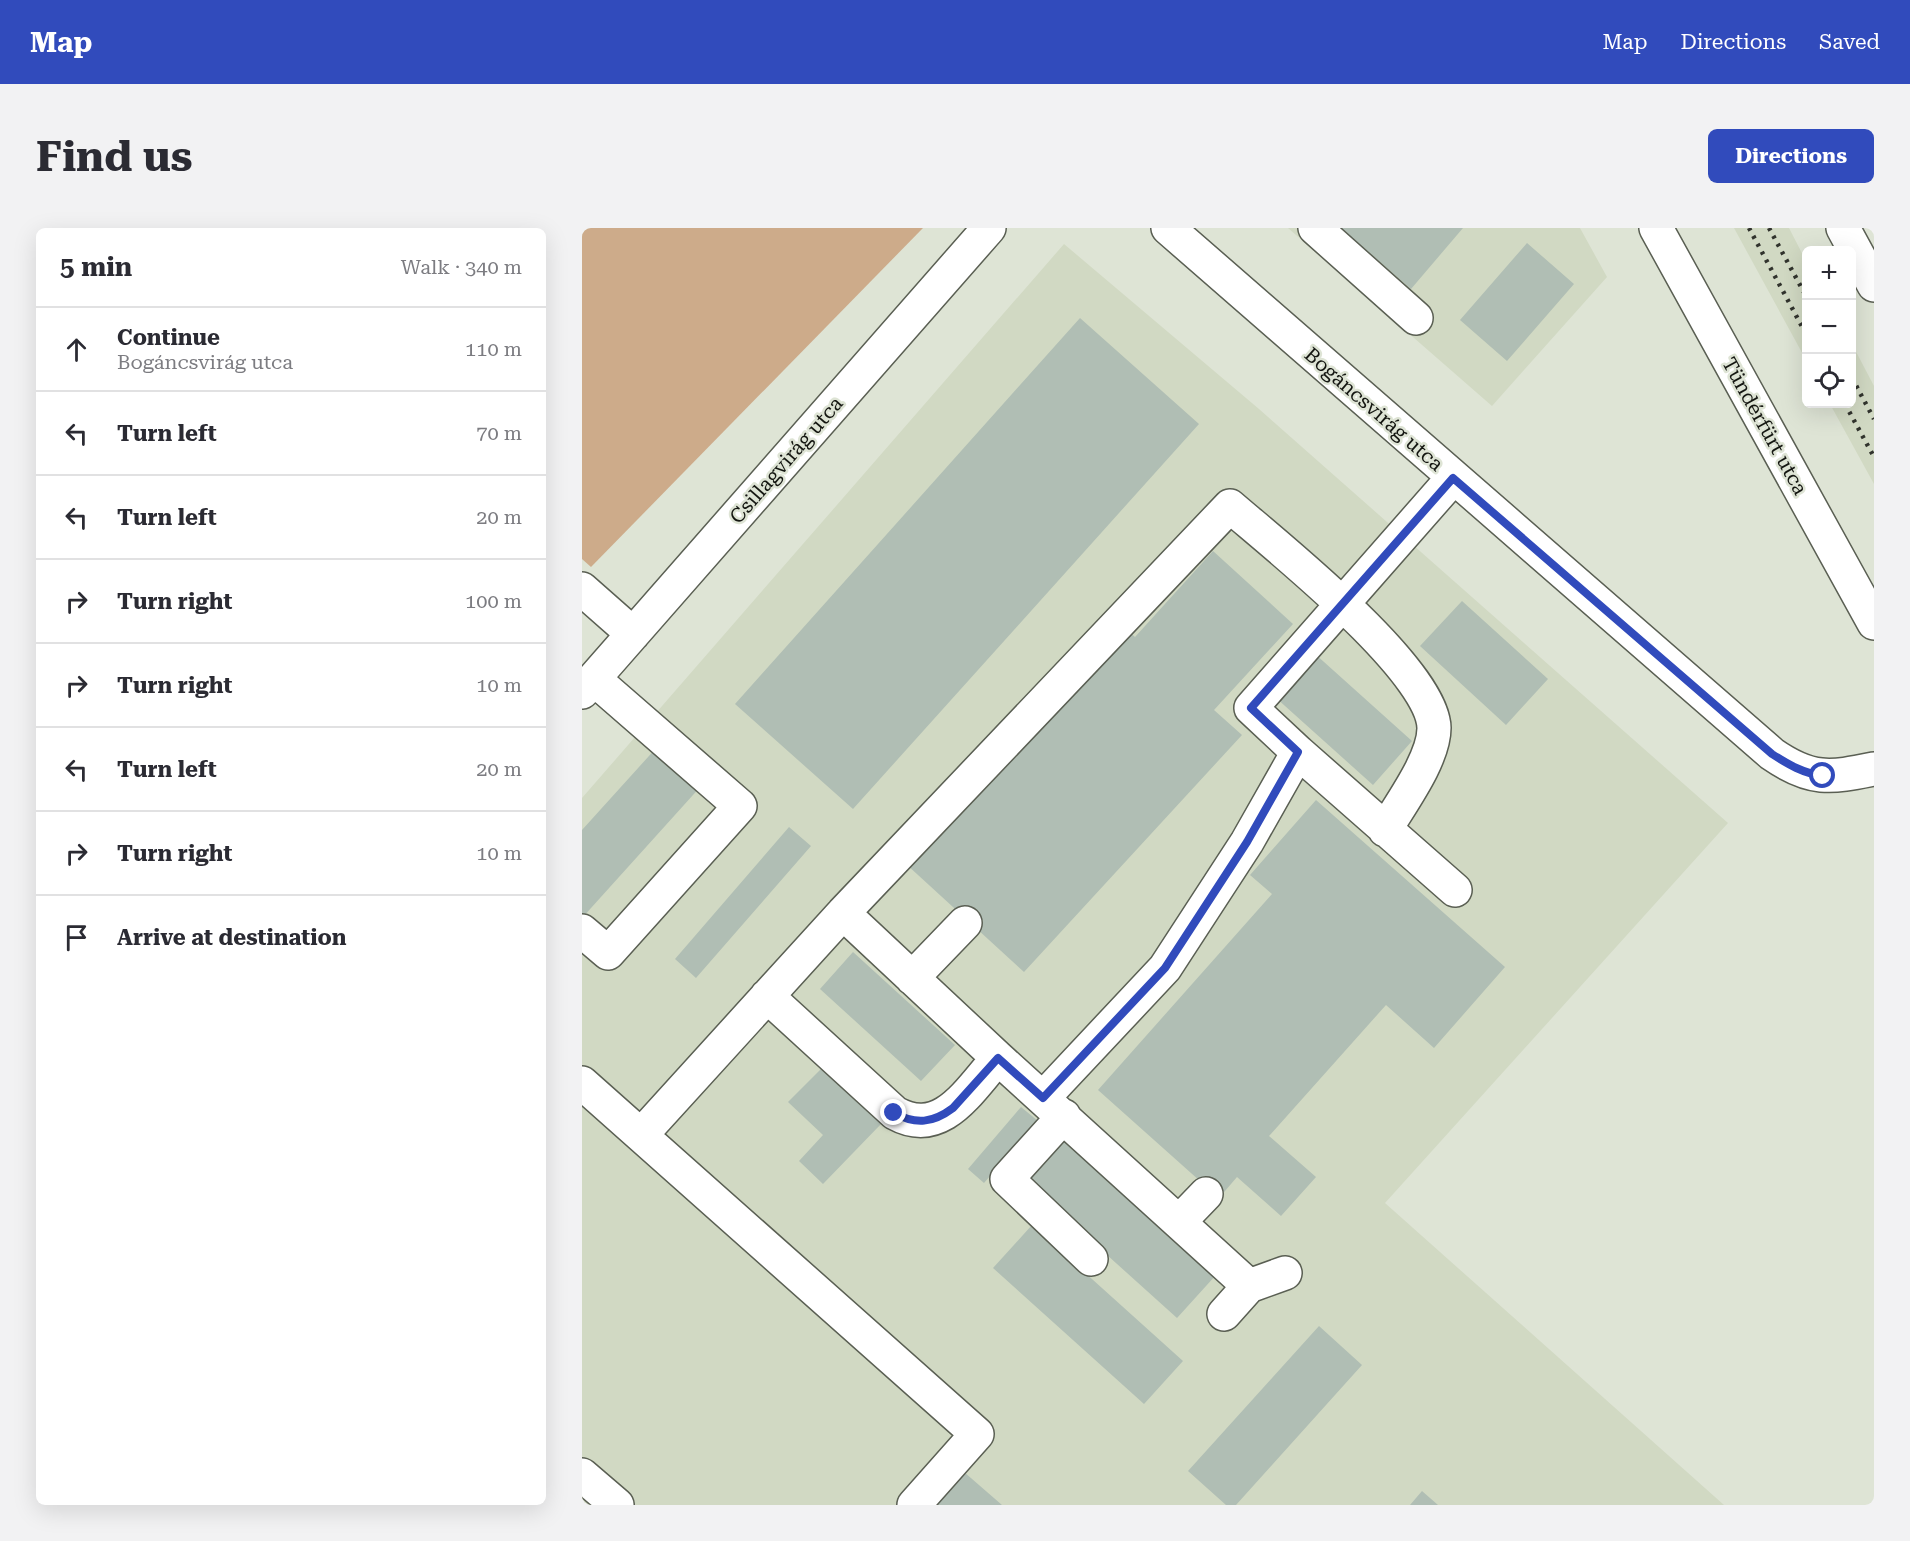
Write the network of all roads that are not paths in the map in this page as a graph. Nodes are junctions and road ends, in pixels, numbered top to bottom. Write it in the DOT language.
graph roads {
  1 [pos="989,228"];
  2 [pos="1168,228"];
  3 [pos="1315,228"];
  4 [pos="1656,228"];
  5 [pos="1843,228"];
  6 [pos="1874,285"];
  7 [pos="1416,318"];
  8 [pos="1453,478"];
  9 [pos="582,589"];
  10 [pos="1343,602"];
  11 [pos="1874,623"];
  12 [pos="633,634"];
  13 [pos="588,686"];
  14 [pos="1298,752"];
  15 [pos="1874,769"];
  16 [pos="1385,830"];
  17 [pos="1455,891"];
  18 [pos="843,914"];
  19 [pos="965,923"];
  20 [pos="582,931"];
  21 [pos="912,978"];
  22 [pos="766,996"];
  23 [pos="998,1058"];
  24 [pos="582,1083"];
  25 [pos="1053,1107"];
  26 [pos="642,1134"];
  27 [pos="1206,1194"];
  28 [pos="1179,1222"];
  29 [pos="1091,1258"];
  30 [pos="1285,1273"];
  31 [pos="1249,1286"];
  32 [pos="1224,1314"];
  33 [pos="582,1474"];
  34 [pos="617,1505"];
  35 [pos="914,1505"];
  1 -- 12 [label="street, Csillagvirág utca"];
  2 -- 8 [label="street, Bogáncsvirág utca"];
  3 -- 7 [label="street"];
  4 -- 11 [label="street, Tündérfürt utca"];
  5 -- 6 [label="street"];
  8 -- 10 [label="street"];
  8 -- 15 [label="street, Bogáncsvirág utca"];
  9 -- 12 [label="street"];
  10 -- 14 [label="street"];
  10 -- 16 [label="street"];
  10 -- 18 [label="street"];
  12 -- 13 [label="street, Csillagvirág utca"];
  13 -- 20 [label="street"];
  14 -- 16 [label="street"];
  14 -- 25 [label="street"];
  16 -- 17 [label="street"];
  18 -- 21 [label="street"];
  18 -- 22 [label="street"];
  19 -- 21 [label="street"];
  21 -- 23 [label="street"];
  22 -- 23 [label="street"];
  22 -- 26 [label="street"];
  23 -- 25 [label="street"];
  24 -- 26 [label="street"];
  25 -- 28 [label="street"];
  25 -- 29 [label="street"];
  26 -- 35 [label="street"];
  27 -- 28 [label="street"];
  28 -- 31 [label="street"];
  30 -- 31 [label="street"];
  31 -- 32 [label="street"];
  33 -- 34 [label="street"];
}
